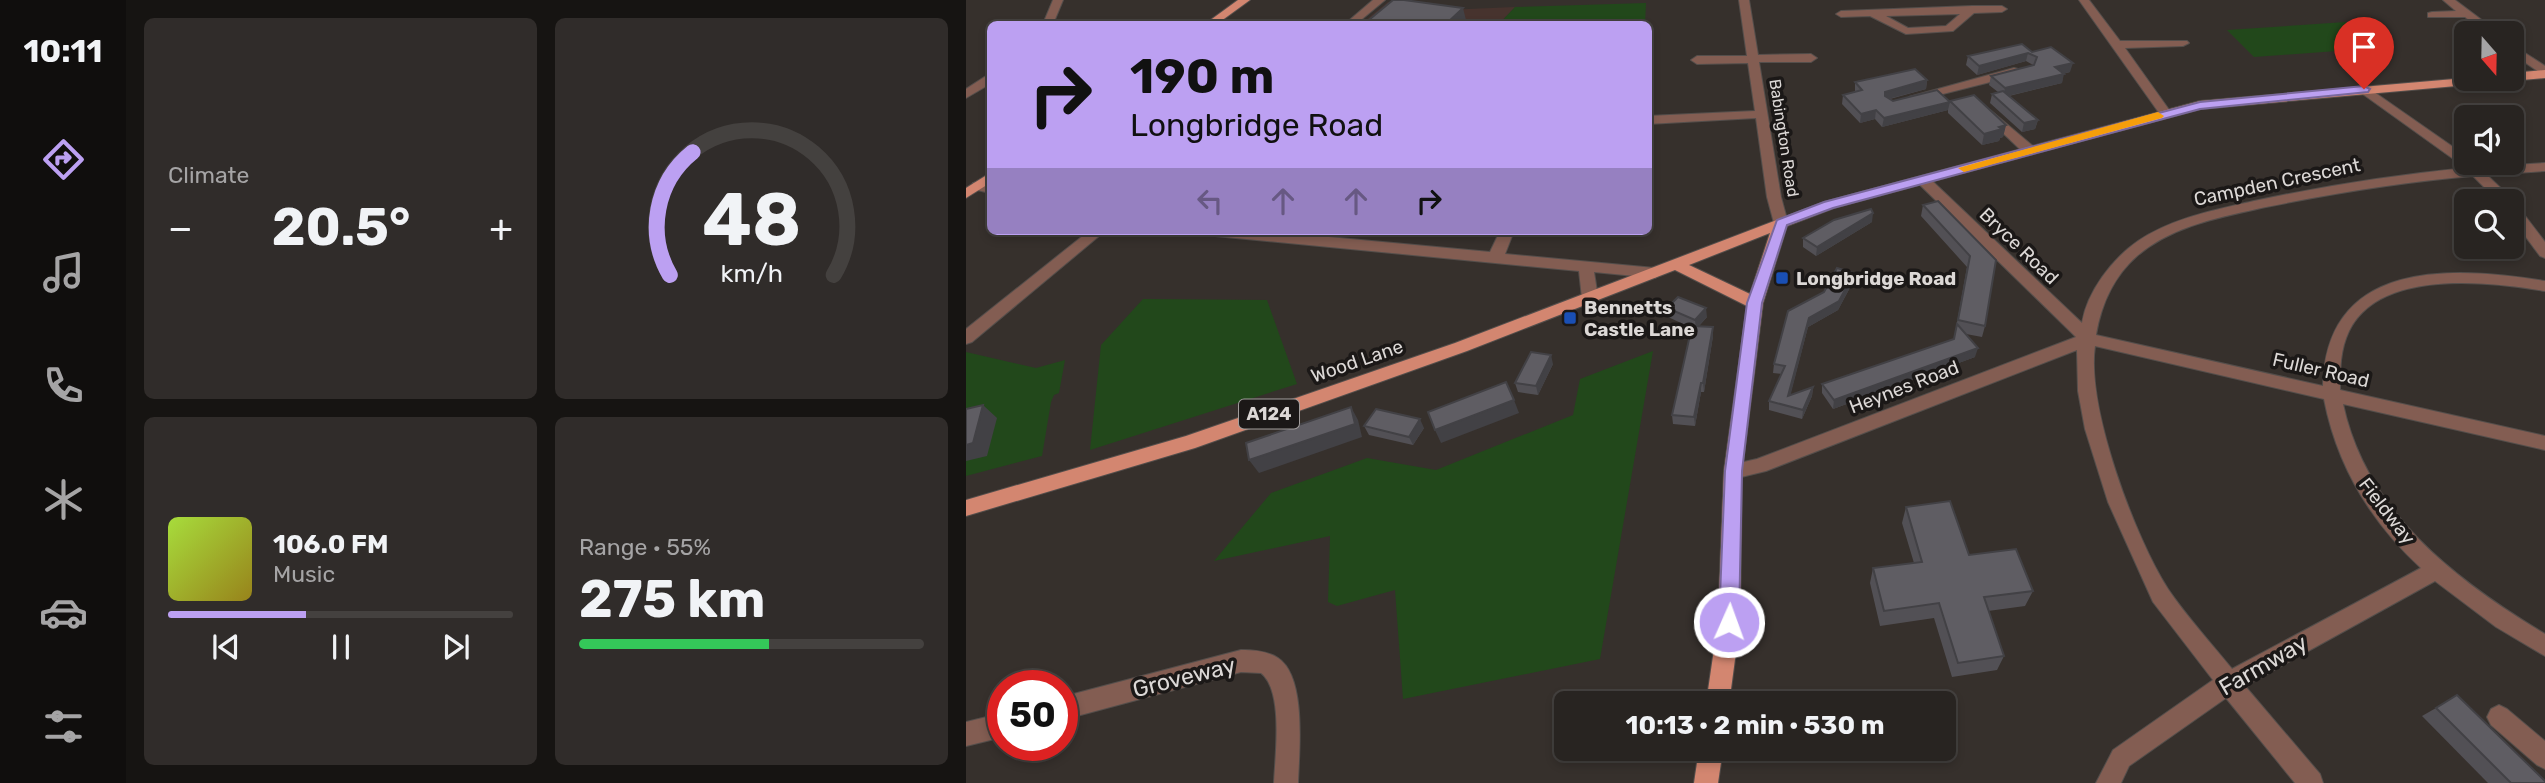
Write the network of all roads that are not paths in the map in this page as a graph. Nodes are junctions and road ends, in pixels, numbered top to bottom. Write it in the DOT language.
graph roads {
  1 [pos="1058,0"];
  2 [pos="1235,0"];
  3 [pos="1245,0"];
  4 [pos="1380,0"];
  5 [pos="1744,0"];
  6 [pos="2084,0"];
  7 [pos="2448,0"];
  8 [pos="1917,5"];
  9 [pos="1972,9"];
  10 [pos="2002,9"];
  11 [pos="1872,13"];
  12 [pos="1841,14"];
  13 [pos="2466,14"];
  14 [pos="2432,15"];
  15 [pos="1049,21"];
  16 [pos="1204,21"];
  17 [pos="1214,21"];
  18 [pos="1354,21"];
  19 [pos="2476,21"];
  20 [pos="2183,43"];
  21 [pos="2116,45"];
  22 [pos="2524,57"];
  23 [pos="1811,58"];
  24 [pos="1754,59"];
  25 [pos="1697,60"];
  26 [pos="2027,68"];
  27 [pos="2545,73"];
  28 [pos="2524,75"];
  29 [pos="987,81"];
  30 [pos="2454,82"];
  31 [pos="2364,89"];
  32 [pos="966,94"];
  33 [pos="1970,94"];
  34 [pos="1903,100"];
  35 [pos="1762,114"];
  36 [pos="2166,114"];
  37 [pos="1652,120"];
  38 [pos="2028,150"];
  39 [pos="2454,154"];
  40 [pos="2524,166"];
  41 [pos="2545,167"];
  42 [pos="2454,168"];
  43 [pos="987,171"];
  44 [pos="2480,175"];
  45 [pos="1923,180"];
  46 [pos="972,187"];
  47 [pos="2494,189"];
  48 [pos="1782,223"];
  49 [pos="2524,225"];
  50 [pos="1093,235"];
  51 [pos="1300,235"];
  52 [pos="1505,235"];
  53 [pos="1343,237"];
  54 [pos="2545,253"];
  55 [pos="1496,256"];
  56 [pos="1676,265"];
  57 [pos="1586,266"];
  58 [pos="1655,273"];
  59 [pos="2545,286"];
  60 [pos="1590,298"];
  61 [pos="1755,303"];
  62 [pos="966,338"];
  63 [pos="2088,339"];
  64 [pos="2331,394"];
  65 [pos="2545,443"];
  66 [pos="1733,471"];
  67 [pos="966,508"];
  68 [pos="2437,570"];
  69 [pos="2545,646"];
  70 [pos="2228,683"];
  71 [pos="1719,691"];
  72 [pos="1078,705"];
  73 [pos="2499,717"];
  74 [pos="987,728"];
  75 [pos="966,734"];
  76 [pos="2545,757"];
  77 [pos="1709,761"];
  78 [pos="1286,783"];
  79 [pos="1706,783"];
  80 [pos="2108,783"];
  81 [pos="2311,783"];
  1 -- 15 [label="street"];
  2 -- 16 [label="main road"];
  3 -- 17 [label="main road"];
  4 -- 18 [label="street"];
  5 -- 24 [label="street, Babington Road"];
  6 -- 21 [label="street"];
  7 -- 13 [label="street"];
  8 -- 9 [label="street"];
  8 -- 11 [label="street"];
  9 -- 10 [label="street"];
  9 -- 11 [label="street"];
  11 -- 12 [label="street"];
  13 -- 14 [label="street"];
  13 -- 19 [label="street"];
  20 -- 21 [label="street"];
  21 -- 36 [label="street"];
  22 -- 27 [label="street"];
  23 -- 24 [label="street, Babington Road"];
  24 -- 25 [label="street, Babington Road"];
  24 -- 35 [label="street, Babington Road"];
  26 -- 33 [label="street"];
  27 -- 28 [label="main road"];
  29 -- 32 [label="street"];
  30 -- 31 [label="main road, A124"];
  31 -- 36 [label="main road, A124"];
  31 -- 39 [label="street"];
  33 -- 34 [label="street"];
  33 -- 38 [label="street"];
  35 -- 37 [label="street"];
  35 -- 48 [label="street, Babington Road"];
  36 -- 38 [label="main road, A124"];
  38 -- 45 [label="main road, A124"];
  40 -- 41 [label="street, Campden Crescent"];
  42 -- 63 [label="street, Campden Crescent"];
  43 -- 46 [label="main road"];
  44 -- 47 [label="street"];
  45 -- 48 [label="main road, A124"];
  45 -- 63 [label="street, Bryce Road"];
  48 -- 56 [label="main road, A124"];
  48 -- 61 [label="main road"];
  49 -- 54 [label="street"];
  50 -- 62 [label="street"];
  51 -- 53 [label="street"];
  52 -- 55 [label="street"];
  53 -- 55 [label="street"];
  55 -- 57 [label="street"];
  56 -- 58 [label="main road, Wood Lane / A124"];
  56 -- 61 [label="main road"];
  57 -- 58 [label="street"];
  57 -- 60 [label="street"];
  58 -- 60 [label="main road, Wood Lane / A124"];
  59 -- 64 [label="street, Fieldway"];
  60 -- 67 [label="main road, Wood Lane / A124"];
  61 -- 66 [label="main road"];
  63 -- 64 [label="street, Fuller Road"];
  63 -- 66 [label="street, Heynes Road"];
  63 -- 70 [label="street, Campden Crescent"];
  64 -- 65 [label="street, Fuller Road"];
  64 -- 68 [label="street, Fieldway"];
  66 -- 71 [label="main road"];
  68 -- 69 [label="street, Fieldway"];
  68 -- 70 [label="street, Farmway"];
  70 -- 80 [label="street, Farmway"];
  70 -- 81 [label="street, Campden Crescent"];
  72 -- 78 [label="street, Groveway"];
  73 -- 76 [label="street"];
  74 -- 75 [label="street"];
  77 -- 79 [label="main road"];
}
